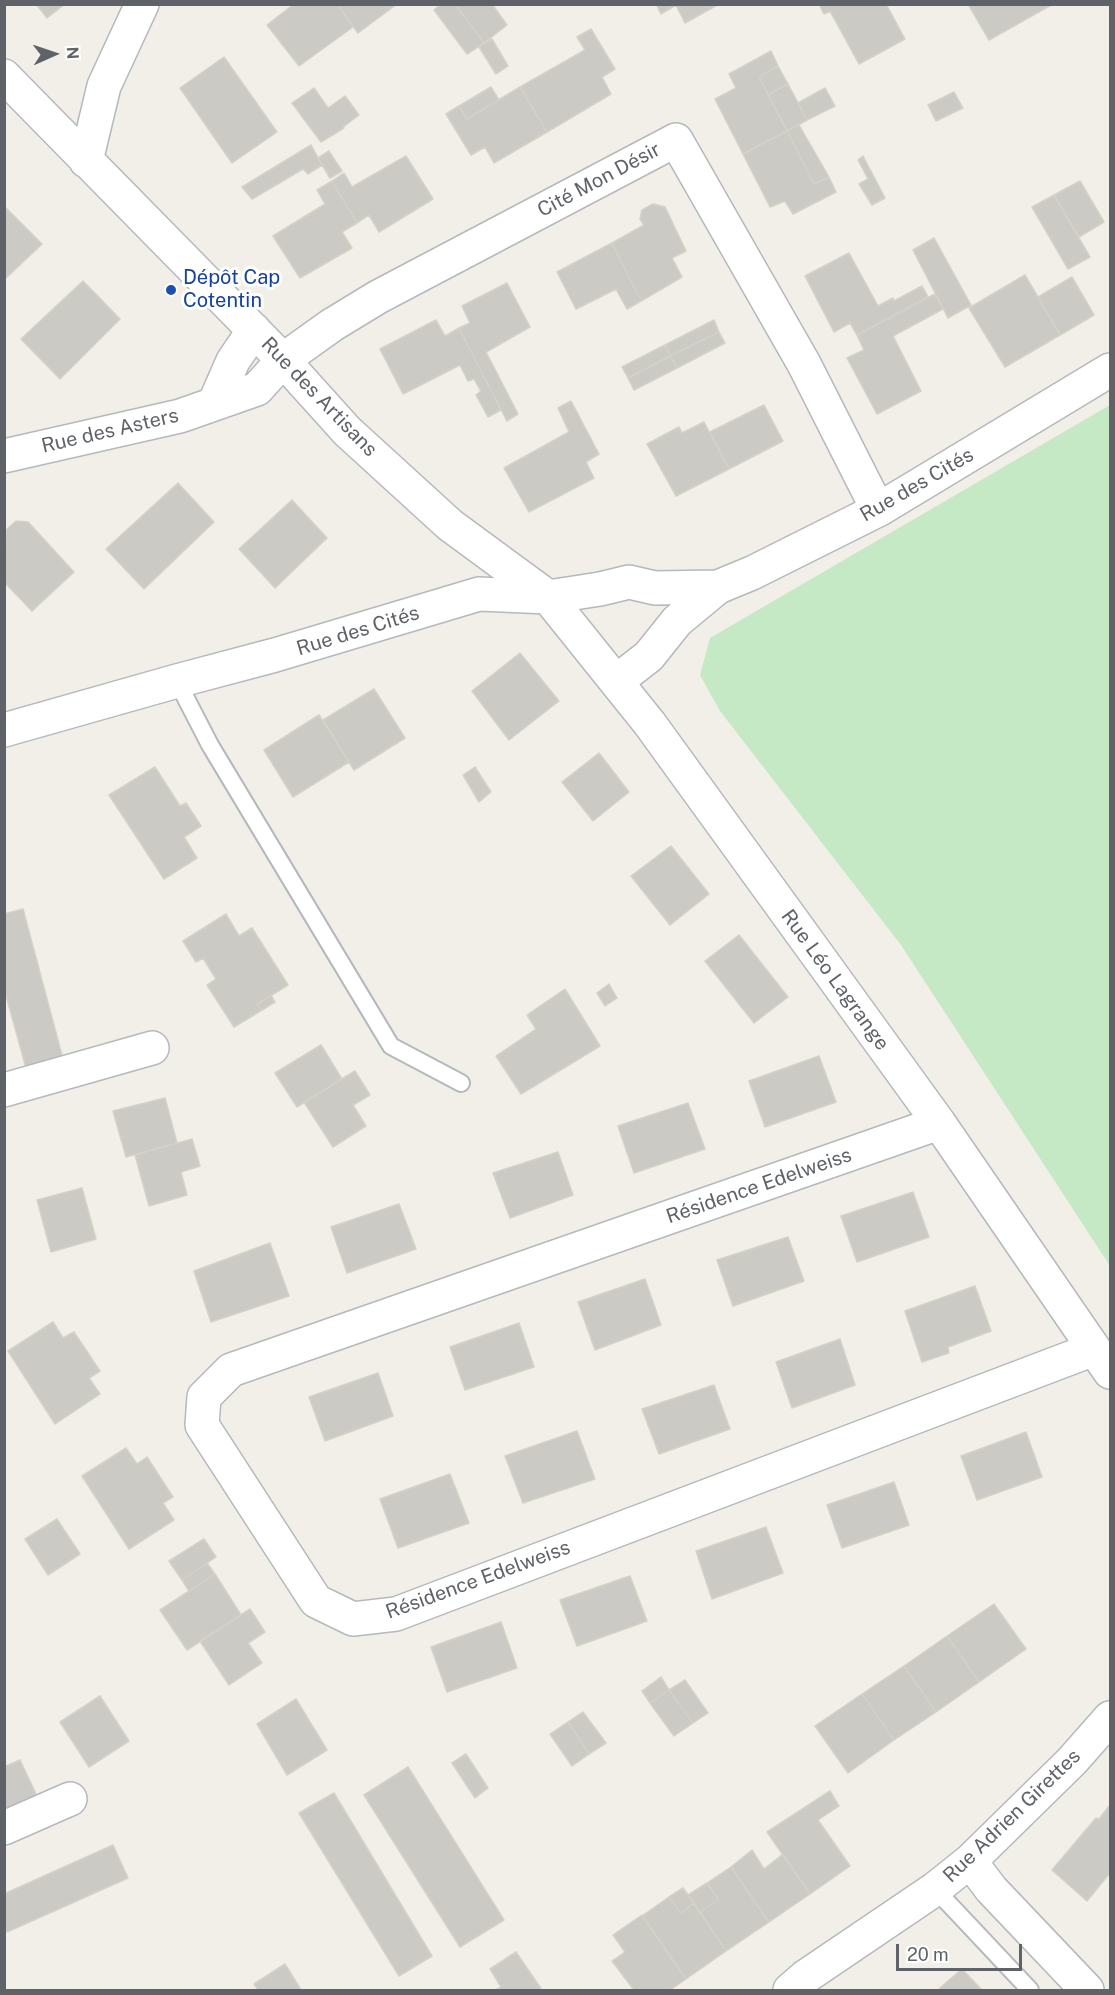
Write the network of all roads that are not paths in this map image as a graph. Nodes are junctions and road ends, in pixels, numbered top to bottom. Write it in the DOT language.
graph roads {
  1 [pos="142,4"];
  2 [pos="4,76"];
  3 [pos="86,161"];
  4 [pos="254,330"];
  5 [pos="283,360"];
  6 [pos="1110,370"];
  7 [pos="215,402"];
  8 [pos="4,456"];
  9 [pos="878,510"];
  10 [pos="718,587"];
  11 [pos="548,597"];
  12 [pos="177,681"];
  13 [pos="617,681"];
  14 [pos="4,730"];
  15 [pos="152,1048"];
  16 [pos="460,1083"];
  17 [pos="4,1090"];
  18 [pos="939,1123"];
  19 [pos="1102,1360"];
  20 [pos="1110,1718"];
  21 [pos="70,1799"];
  22 [pos="4,1828"];
  23 [pos="970,1860"];
  24 [pos="935,1889"];
  25 [pos="790,1990"];
  26 [pos="1030,1990"];
  27 [pos="1087,1990"];
  1 -- 3 [label="street"];
  2 -- 3 [label="street, Rue des Artisans"];
  3 -- 4 [label="street, Rue des Artisans"];
  4 -- 5 [label="street, Rue des Artisans"];
  4 -- 7 [label="street"];
  5 -- 7 [label="street, Rue des Asters"];
  5 -- 9 [label="street, Cité Mon Désir"];
  5 -- 11 [label="street, Rue des Artisans"];
  6 -- 9 [label="street, Rue des Cités"];
  7 -- 8 [label="street, Rue des Asters"];
  9 -- 10 [label="street, Rue des Cités"];
  10 -- 11 [label="street, Rue des Cités"];
  10 -- 13 [label="street, Rue des Cités"];
  11 -- 12 [label="street, Rue des Cités"];
  11 -- 13 [label="street, Rue Léo Lagrange"];
  12 -- 14 [label="street, Rue des Cités"];
  12 -- 16 [label="lane"];
  13 -- 18 [label="street, Rue Léo Lagrange"];
  15 -- 17 [label="street"];
  18 -- 19 [label="street, Rue Léo Lagrange"];
  18 -- 19 [label="street, Résidence Edelweiss"];
  20 -- 23 [label="street, Rue Adrien Girettes"];
  21 -- 22 [label="street"];
  23 -- 24 [label="street, Rue Adrien Girettes"];
  23 -- 27 [label="street"];
  24 -- 25 [label="street, Rue Adrien Girettes"];
  24 -- 26 [label="lane"];
}
